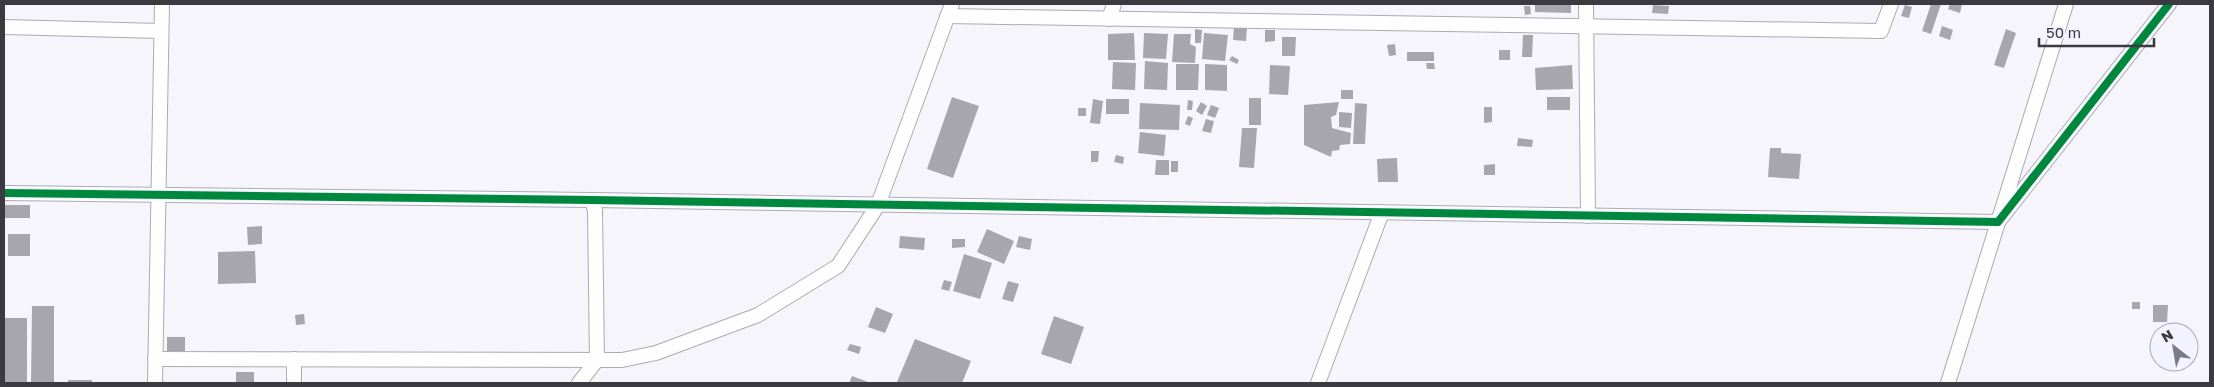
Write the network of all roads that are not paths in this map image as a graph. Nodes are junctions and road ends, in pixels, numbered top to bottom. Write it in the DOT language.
graph roads {
  1 [pos="162,4"];
  2 [pos="1114,4"];
  3 [pos="1586,4"];
  4 [pos="1891,4"];
  5 [pos="2066,4"];
  6 [pos="2169,4"];
  7 [pos="949,10"];
  8 [pos="1109,19"];
  9 [pos="1586,26"];
  10 [pos="4,27"];
  11 [pos="161,31"];
  12 [pos="4,193"];
  13 [pos="158,195"];
  14 [pos="592,200"];
  15 [pos="878,205"];
  16 [pos="1382,212"];
  17 [pos="1588,216"];
  18 [pos="1998,222"];
  19 [pos="155,359"];
  20 [pos="294,359"];
  21 [pos="597,360"];
  22 [pos="155,383"];
  23 [pos="294,383"];
  24 [pos="579,383"];
  25 [pos="1318,383"];
  26 [pos="1948,383"];
  1 -- 11 [label="street"];
  2 -- 8 [label="street"];
  3 -- 9 [label="street"];
  4 -- 9 [label="street"];
  5 -- 18 [label="street"];
  6 -- 18 [label="street"];
  7 -- 8 [label="street"];
  7 -- 15 [label="street"];
  8 -- 9 [label="street"];
  9 -- 17 [label="street"];
  10 -- 11 [label="street"];
  11 -- 13 [label="street"];
  12 -- 13 [label="street"];
  13 -- 14 [label="street"];
  13 -- 19 [label="street"];
  14 -- 15 [label="street"];
  14 -- 21 [label="street"];
  15 -- 16 [label="street"];
  15 -- 21 [label="street"];
  16 -- 17 [label="street"];
  16 -- 25 [label="street"];
  17 -- 18 [label="street"];
  18 -- 26 [label="street"];
  19 -- 20 [label="street"];
  19 -- 22 [label="street"];
  20 -- 21 [label="street"];
  20 -- 23 [label="street"];
  21 -- 24 [label="street"];
}
